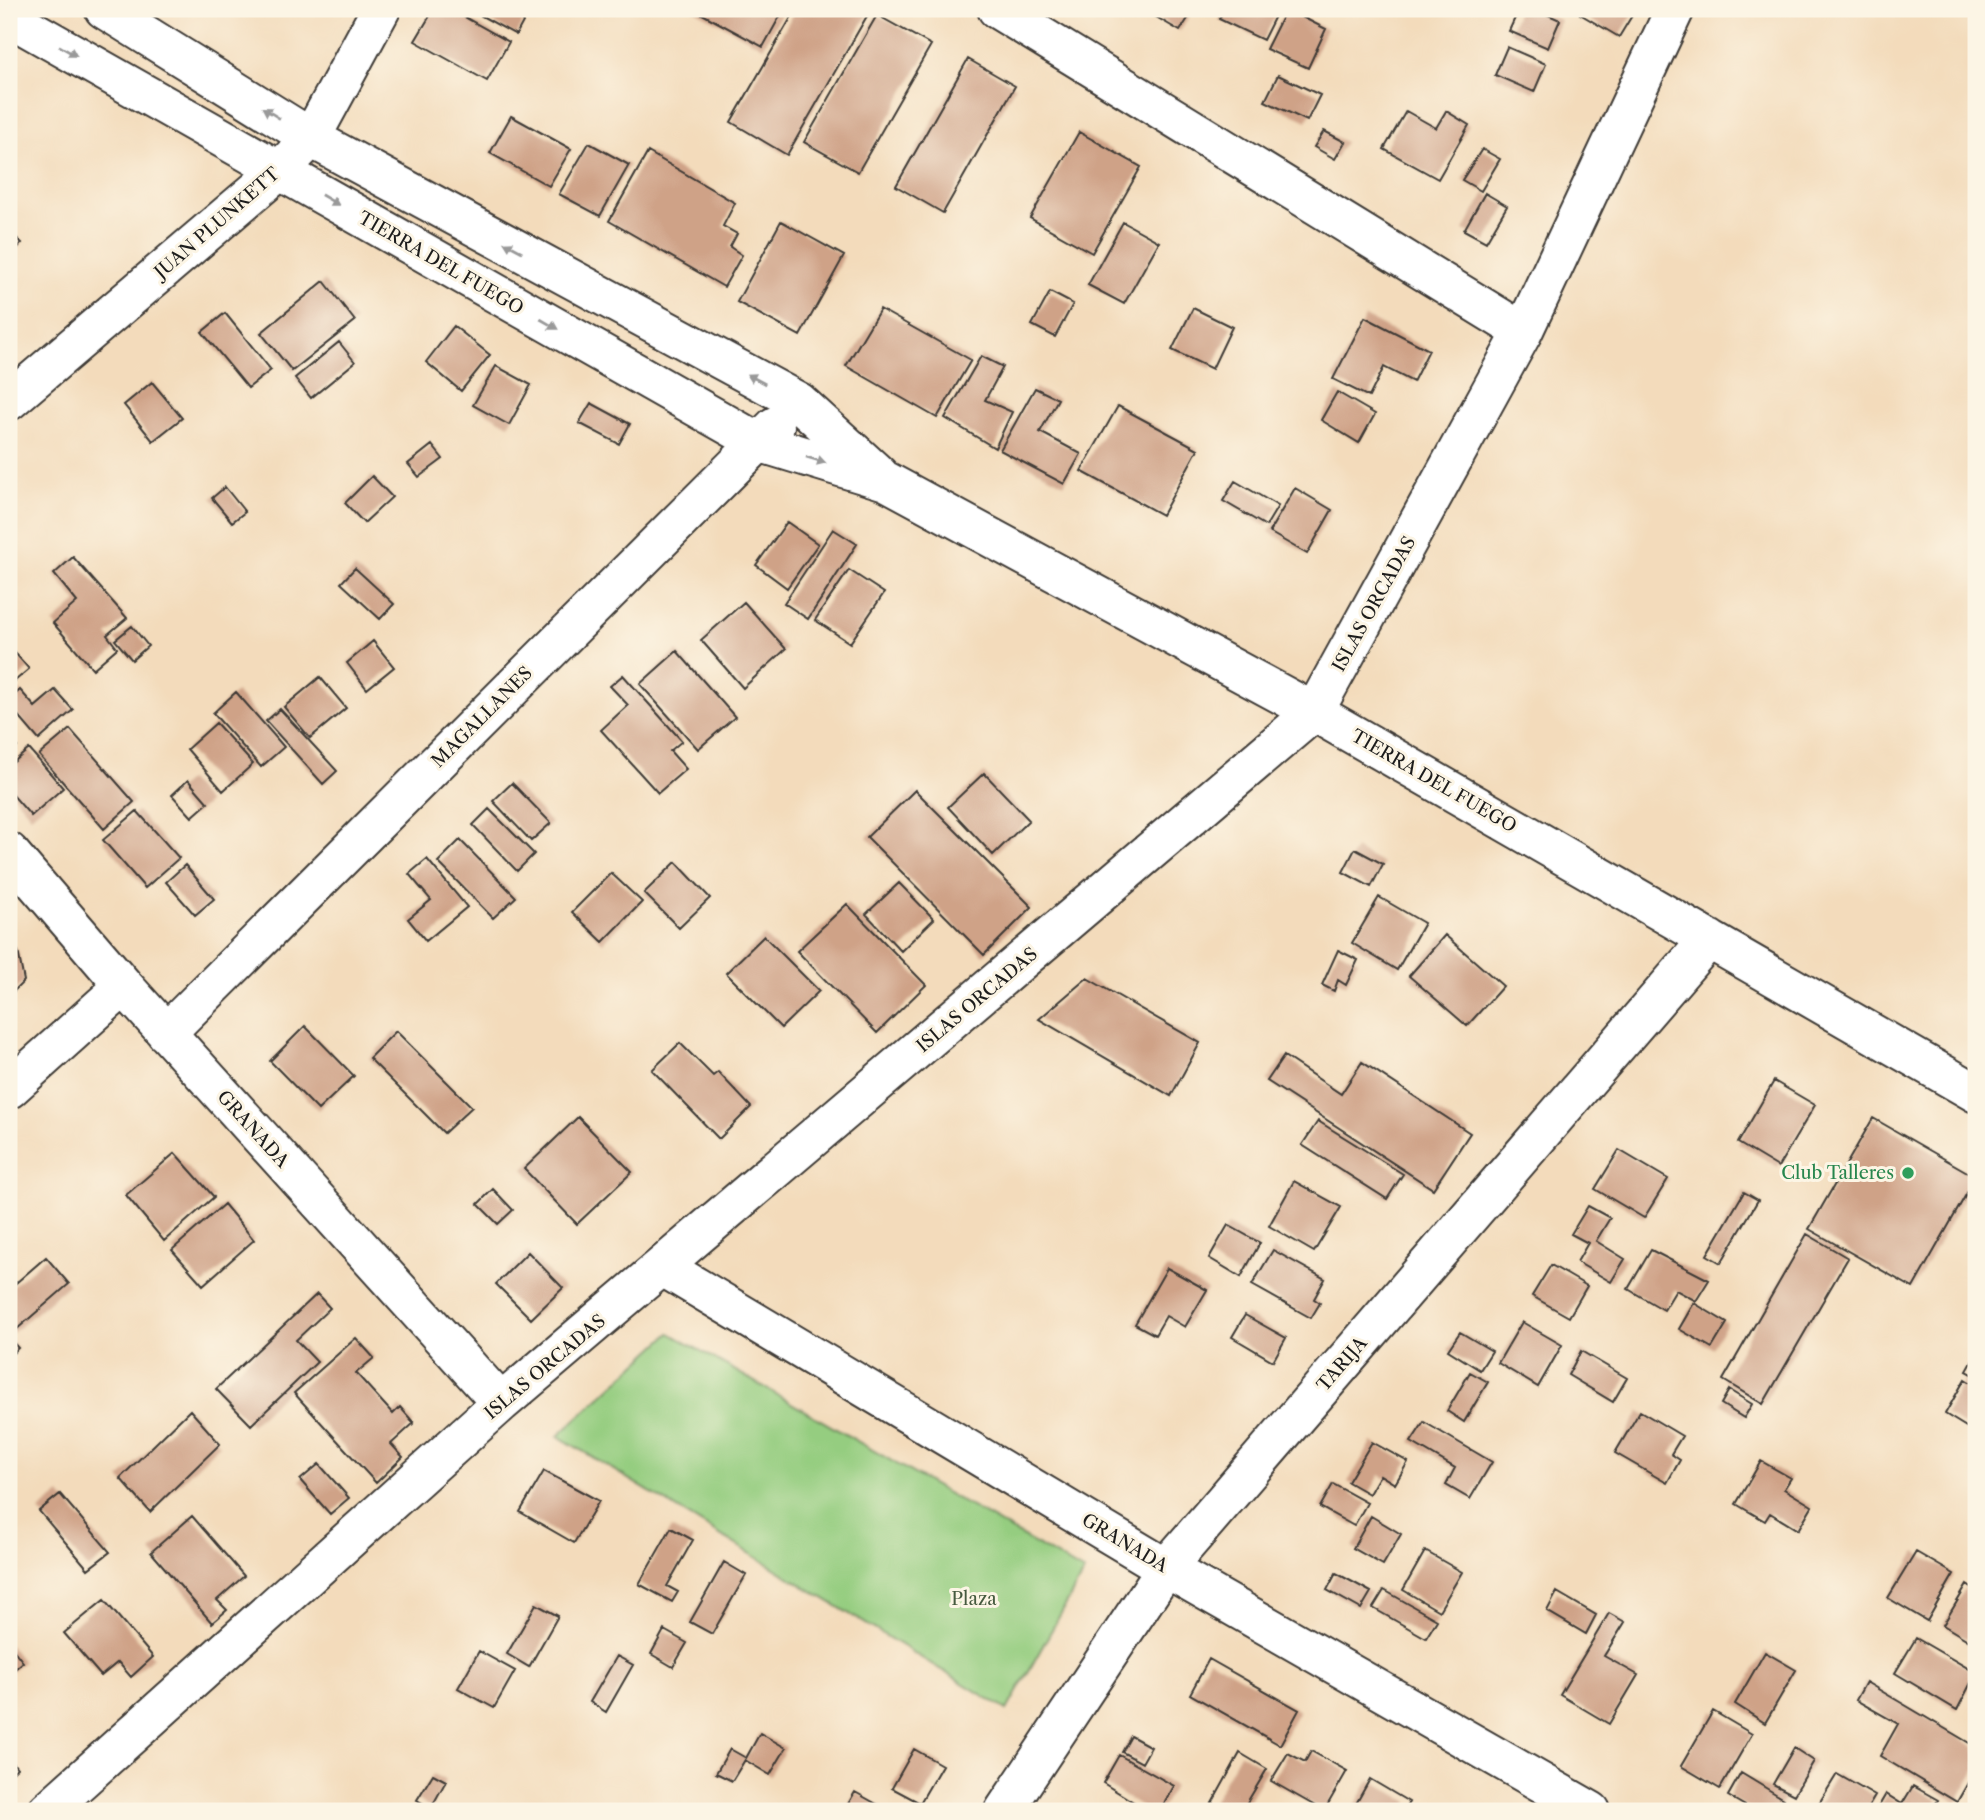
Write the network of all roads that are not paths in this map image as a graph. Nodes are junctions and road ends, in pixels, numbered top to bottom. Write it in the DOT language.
graph roads {
  1 [pos="104,9"];
  2 [pos="381,9"];
  3 [pos="997,9"];
  4 [pos="1675,9"];
  5 [pos="9,17"];
  6 [pos="311,138"];
  7 [pos="279,170"];
  8 [pos="1523,332"];
  9 [pos="9,401"];
  10 [pos="799,402"];
  11 [pos="758,442"];
  12 [pos="886,481"];
  13 [pos="1314,712"];
  14 [pos="9,852"];
  15 [pos="1709,939"];
  16 [pos="124,986"];
  17 [pos="166,1033"];
  18 [pos="9,1089"];
  19 [pos="1976,1093"];
  20 [pos="663,1266"];
  21 [pos="501,1404"];
  22 [pos="1167,1568"];
  23 [pos="57,1809"];
  24 [pos="1004,1811"];
  25 [pos="1591,1811"];
  6 -- 1 [label="street, TIERRA DEL FUEGO, one-way"];
  2 -- 6 [label="street, JUAN PLUNKETT"];
  3 -- 8 [label="street"];
  4 -- 8 [label="street, ISLAS ORCADAS"];
  5 -- 7 [label="street, TIERRA DEL FUEGO, one-way"];
  6 -- 7 [label="street, JUAN PLUNKETT"];
  10 -- 6 [label="street, TIERRA DEL FUEGO, one-way"];
  7 -- 9 [label="street, JUAN PLUNKETT"];
  7 -- 11 [label="street, TIERRA DEL FUEGO, one-way"];
  8 -- 13 [label="street, ISLAS ORCADAS"];
  10 -- 11 [label="street, MAGALLANES"];
  10 -- 12 [label="street, TIERRA DEL FUEGO"];
  11 -- 12 [label="street, TIERRA DEL FUEGO, one-way"];
  11 -- 17 [label="street, MAGALLANES"];
  12 -- 13 [label="street, TIERRA DEL FUEGO"];
  13 -- 15 [label="street, TIERRA DEL FUEGO"];
  13 -- 20 [label="street, ISLAS ORCADAS"];
  14 -- 16 [label="street, GRANADA"];
  15 -- 19 [label="street, TIERRA DEL FUEGO"];
  15 -- 22 [label="street, TARIJA"];
  16 -- 17 [label="street, GRANADA"];
  16 -- 18 [label="street"];
  17 -- 21 [label="street, GRANADA"];
  20 -- 21 [label="street, ISLAS ORCADAS"];
  20 -- 22 [label="street, GRANADA"];
  21 -- 23 [label="street, ISLAS ORCADAS"];
  22 -- 24 [label="street, TARIJA"];
  22 -- 25 [label="street, GRANADA"];
}
